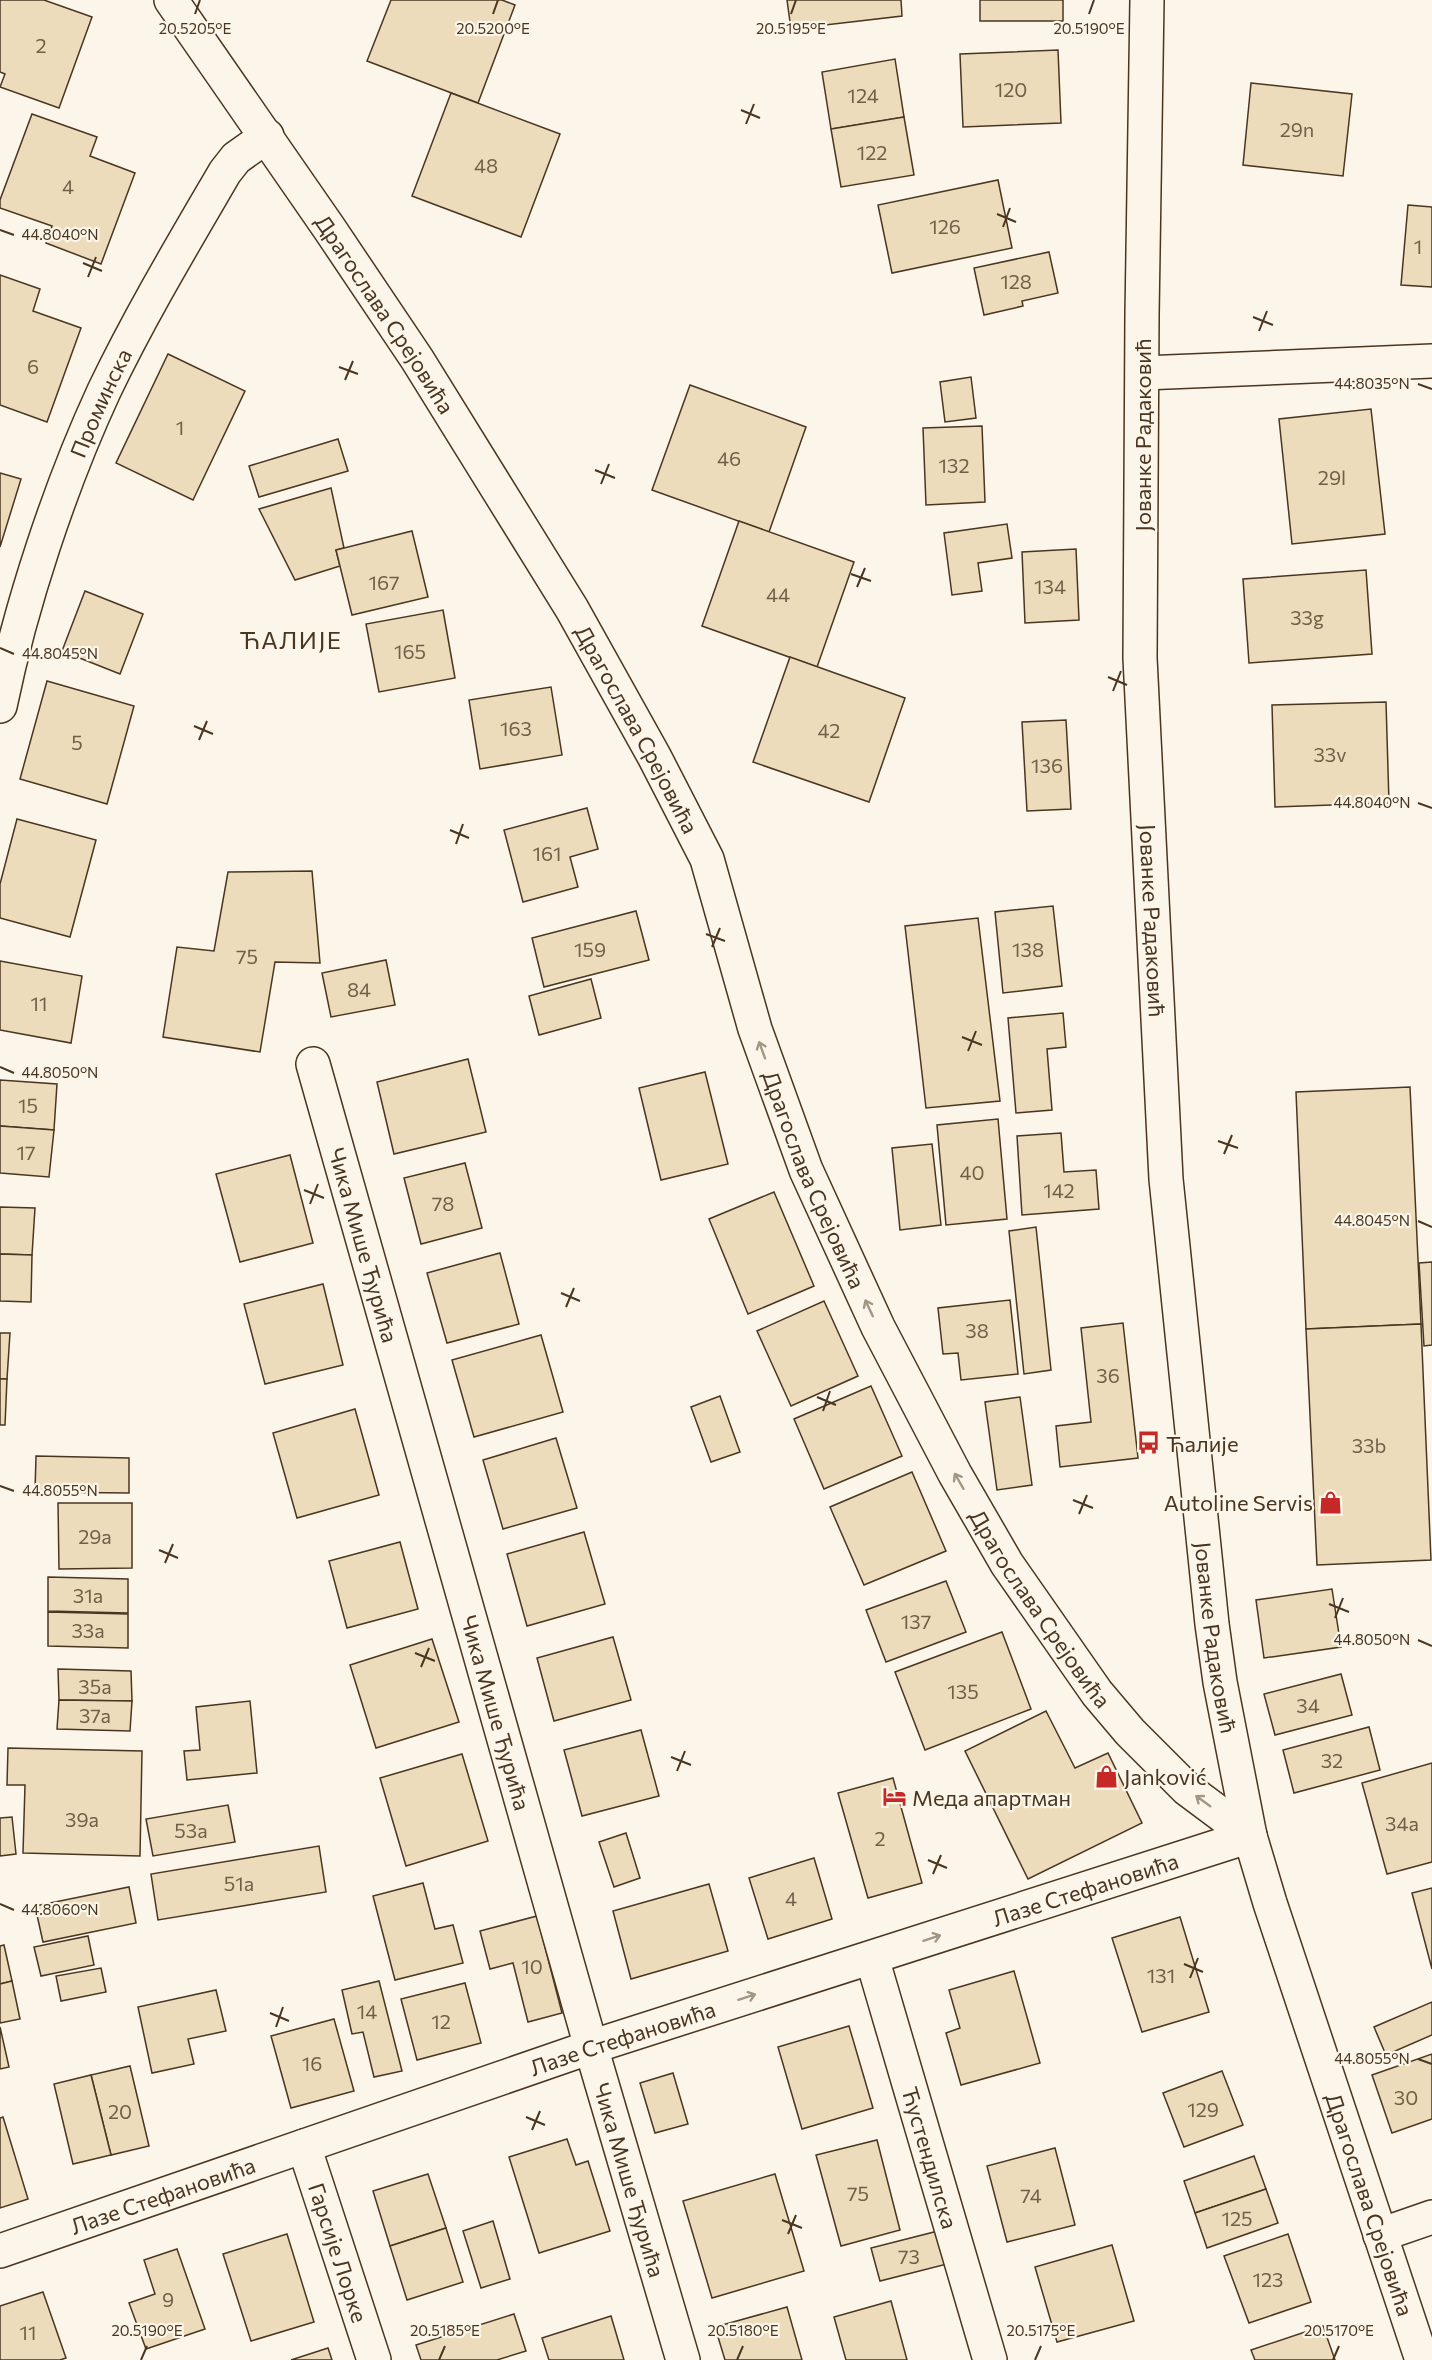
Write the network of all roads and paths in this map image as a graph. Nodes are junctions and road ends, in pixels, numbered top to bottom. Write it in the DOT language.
graph roads {
  1 [pos="171,0"];
  2 [pos="1147,0"];
  3 [pos="267,136"];
  4 [pos="1432,361"];
  5 [pos="1143,373"];
  6 [pos="0,706"];
  7 [pos="313,1064"];
  8 [pos="1250,1836"];
  9 [pos="872,1958"];
  10 [pos="591,2047"];
  11 [pos="304,2146"];
  12 [pos="1432,2217"];
  13 [pos="1380,2235"];
  14 [pos="0,2251"];
  15 [pos="374,2360"];
  16 [pos="683,2360"];
  17 [pos="990,2360"];
  18 [pos="1422,2360"];
  1 -- 3 [label="street, Драгослава Срејовића"];
  2 -- 5 [label="street, Јованке Радаковић"];
  3 -- 6 [label="street, Проминска"];
  8 -- 3 [label="street, Драгослава Срејовића, one-way"];
  4 -- 5 [label="street"];
  5 -- 8 [label="street, Јованке Радаковић"];
  7 -- 10 [label="street, Чика Мише Ђурића"];
  9 -- 8 [label="street, Лазе Стефановића, one-way"];
  8 -- 13 [label="street, Драгослава Срејовића"];
  10 -- 9 [label="street, Лазе Стефановића, one-way"];
  9 -- 17 [label="street, Ћустендилска"];
  10 -- 11 [label="street, Лазе Стефановића"];
  10 -- 16 [label="street, Чика Мише Ђурића"];
  11 -- 14 [label="street, Лазе Стефановића"];
  11 -- 15 [label="street, Гарсије Лорке"];
  12 -- 13 [label="street"];
  13 -- 18 [label="street, Драгослава Срејовића"];
}
